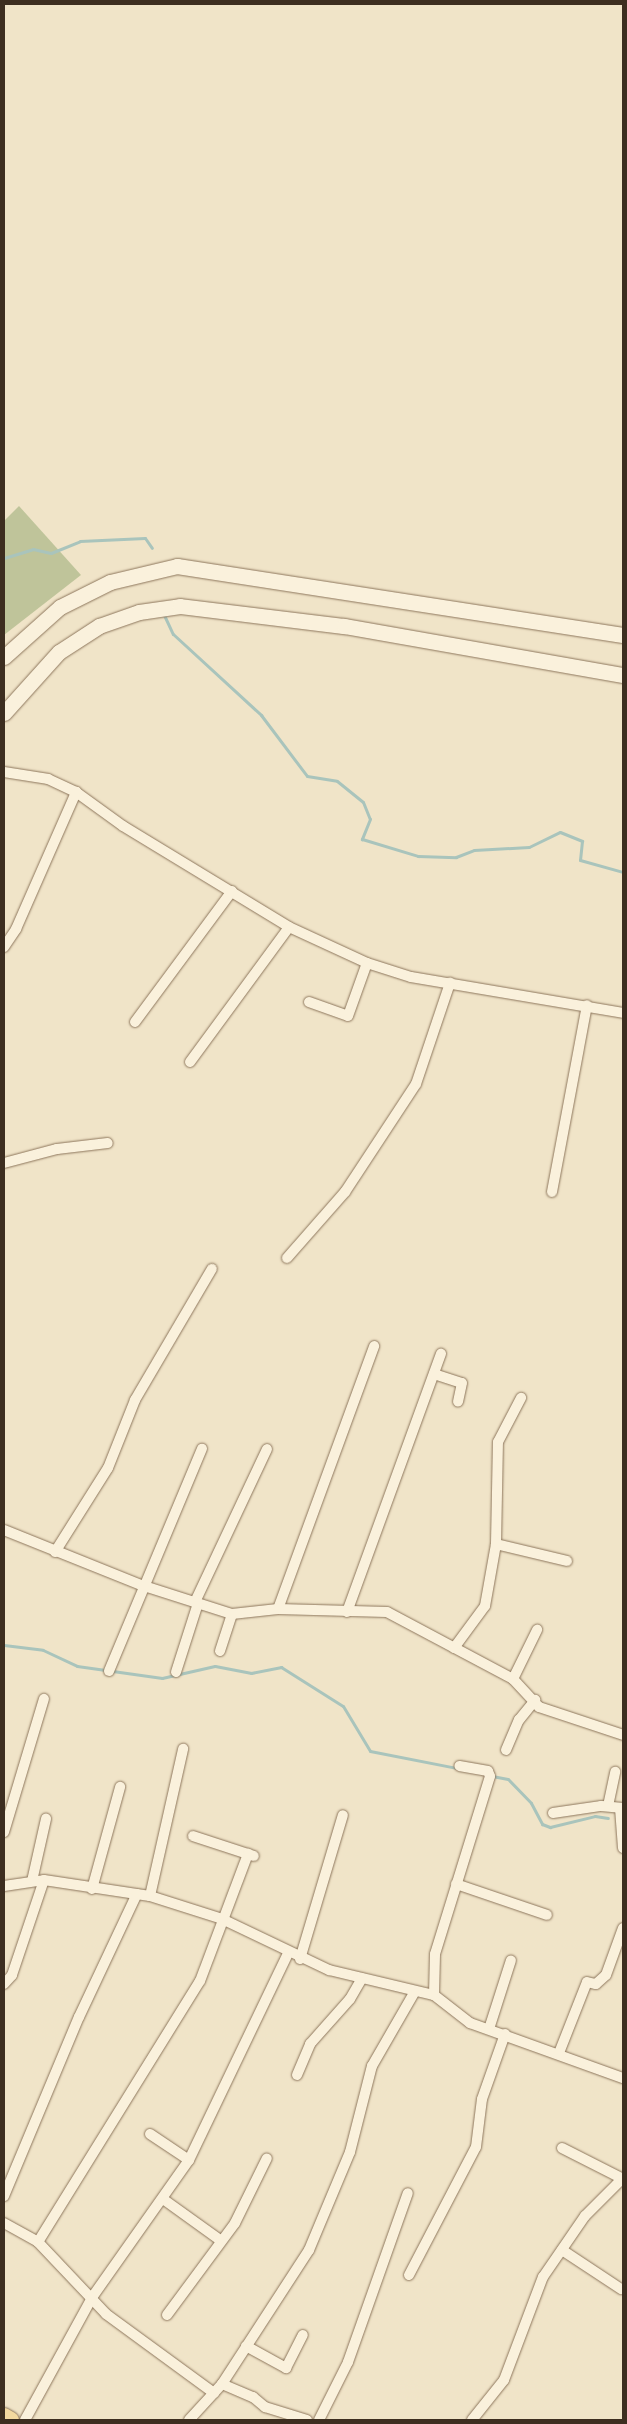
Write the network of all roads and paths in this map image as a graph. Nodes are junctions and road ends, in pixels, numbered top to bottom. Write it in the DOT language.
graph roads {
  1 [pos="623,635"];
  2 [pos="4,657"];
  3 [pos="623,675"];
  4 [pos="4,713"];
  5 [pos="4,772"];
  6 [pos="76,792"];
  7 [pos="232,891"];
  8 [pos="288,927"];
  9 [pos="4,947"];
  10 [pos="367,963"];
  11 [pos="450,983"];
  12 [pos="309,1002"];
  13 [pos="587,1005"];
  14 [pos="623,1013"];
  15 [pos="135,1022"];
  16 [pos="190,1062"];
  17 [pos="108,1143"];
  18 [pos="4,1163"];
  19 [pos="552,1192"];
  20 [pos="287,1258"];
  21 [pos="212,1269"];
  22 [pos="374,1346"];
  23 [pos="442,1354"];
  24 [pos="434,1374"];
  25 [pos="521,1398"];
  26 [pos="458,1402"];
  27 [pos="202,1449"];
  28 [pos="267,1449"];
  29 [pos="4,1530"];
  30 [pos="496,1544"];
  31 [pos="56,1552"];
  32 [pos="567,1562"];
  33 [pos="141,1585"];
  34 [pos="197,1603"];
  35 [pos="278,1609"];
  36 [pos="347,1612"];
  37 [pos="232,1614"];
  38 [pos="537,1630"];
  39 [pos="454,1648"];
  40 [pos="220,1652"];
  41 [pos="109,1671"];
  42 [pos="176,1672"];
  43 [pos="513,1679"];
  44 [pos="44,1699"];
  45 [pos="535,1700"];
  46 [pos="623,1735"];
  47 [pos="184,1749"];
  48 [pos="506,1750"];
  49 [pos="459,1766"];
  50 [pos="615,1772"];
  51 [pos="120,1787"];
  52 [pos="608,1806"];
  53 [pos="622,1808"];
  54 [pos="553,1813"];
  55 [pos="343,1815"];
  56 [pos="46,1819"];
  57 [pos="4,1832"];
  58 [pos="193,1836"];
  59 [pos="623,1848"];
  60 [pos="44,1880"];
  61 [pos="32,1881"];
  62 [pos="456,1884"];
  63 [pos="4,1886"];
  64 [pos="92,1889"];
  65 [pos="137,1894"];
  66 [pos="150,1896"];
  67 [pos="547,1915"];
  68 [pos="222,1919"];
  69 [pos="623,1928"];
  70 [pos="288,1953"];
  71 [pos="300,1959"];
  72 [pos="510,1960"];
  73 [pos="362,1978"];
  74 [pos="4,1984"];
  75 [pos="414,1993"];
  76 [pos="434,1995"];
  77 [pos="489,2029"];
  78 [pos="505,2034"];
  79 [pos="559,2053"];
  80 [pos="297,2076"];
  81 [pos="623,2078"];
  82 [pos="150,2134"];
  83 [pos="562,2148"];
  84 [pos="267,2158"];
  85 [pos="189,2160"];
  86 [pos="623,2179"];
  87 [pos="408,2193"];
  88 [pos="4,2196"];
  89 [pos="163,2199"];
  90 [pos="4,2223"];
  91 [pos="220,2240"];
  92 [pos="38,2242"];
  93 [pos="562,2250"];
  94 [pos="409,2275"];
  95 [pos="621,2289"];
  96 [pos="93,2296"];
  97 [pos="167,2315"];
  98 [pos="303,2335"];
  99 [pos="246,2346"];
  100 [pos="222,2384"];
  101 [pos="214,2393"];
  102 [pos="4,2416"];
  103 [pos="11,2420"];
  104 [pos="25,2420"];
  105 [pos="189,2420"];
  106 [pos="307,2420"];
  107 [pos="319,2420"];
  108 [pos="472,2420"];
  1 -- 2 [label="street"];
  3 -- 4 [label="street"];
  5 -- 6 [label="street"];
  6 -- 7 [label="street"];
  6 -- 9 [label="street"];
  7 -- 8 [label="street"];
  7 -- 15 [label="street"];
  8 -- 10 [label="street"];
  8 -- 16 [label="street"];
  10 -- 11 [label="street"];
  10 -- 12 [label="street"];
  11 -- 13 [label="street"];
  11 -- 20 [label="street"];
  13 -- 14 [label="street"];
  13 -- 19 [label="street"];
  17 -- 18 [label="street"];
  21 -- 31 [label="street"];
  22 -- 35 [label="street"];
  23 -- 24 [label="street"];
  24 -- 26 [label="street"];
  24 -- 36 [label="street"];
  25 -- 30 [label="street"];
  27 -- 33 [label="street"];
  28 -- 34 [label="street"];
  29 -- 31 [label="street"];
  30 -- 32 [label="street"];
  30 -- 39 [label="street"];
  31 -- 33 [label="street"];
  33 -- 34 [label="street"];
  33 -- 41 [label="street"];
  34 -- 37 [label="street"];
  34 -- 42 [label="street"];
  35 -- 36 [label="street"];
  35 -- 37 [label="street"];
  36 -- 39 [label="street"];
  37 -- 40 [label="street"];
  38 -- 43 [label="street"];
  39 -- 43 [label="street"];
  43 -- 45 [label="street"];
  44 -- 57 [label="street"];
  45 -- 46 [label="street"];
  45 -- 48 [label="street"];
  47 -- 66 [label="street"];
  49 -- 62 [label="street"];
  50 -- 52 [label="street"];
  51 -- 64 [label="street"];
  52 -- 53 [label="street"];
  52 -- 54 [label="street"];
  53 -- 59 [label="street"];
  55 -- 71 [label="street"];
  56 -- 61 [label="street"];
  58 -- 68 [label="street"];
  60 -- 61 [label="street"];
  60 -- 64 [label="street"];
  60 -- 74 [label="street"];
  61 -- 63 [label="street"];
  62 -- 67 [label="street"];
  62 -- 76 [label="street"];
  64 -- 65 [label="street"];
  65 -- 66 [label="street"];
  65 -- 88 [label="street"];
  66 -- 68 [label="street"];
  68 -- 70 [label="street"];
  68 -- 92 [label="street"];
  69 -- 79 [label="street"];
  70 -- 71 [label="street"];
  70 -- 85 [label="street"];
  71 -- 73 [label="street"];
  72 -- 77 [label="street"];
  73 -- 75 [label="street"];
  73 -- 80 [label="street"];
  75 -- 76 [label="street"];
  75 -- 99 [label="street"];
  76 -- 77 [label="street"];
  77 -- 78 [label="street"];
  78 -- 79 [label="street"];
  78 -- 94 [label="street"];
  79 -- 81 [label="street"];
  82 -- 85 [label="street"];
  83 -- 86 [label="street"];
  84 -- 91 [label="street"];
  85 -- 89 [label="street"];
  86 -- 93 [label="street"];
  87 -- 107 [label="street"];
  89 -- 91 [label="street"];
  89 -- 96 [label="street"];
  90 -- 92 [label="street"];
  91 -- 97 [label="street"];
  92 -- 96 [label="street"];
  93 -- 95 [label="street"];
  93 -- 108 [label="street"];
  96 -- 101 [label="street"];
  96 -- 104 [label="street"];
  98 -- 99 [label="street"];
  99 -- 100 [label="street"];
  100 -- 101 [label="street"];
  100 -- 106 [label="street"];
  101 -- 105 [label="street"];
  102 -- 103 [label="main road"];
}
